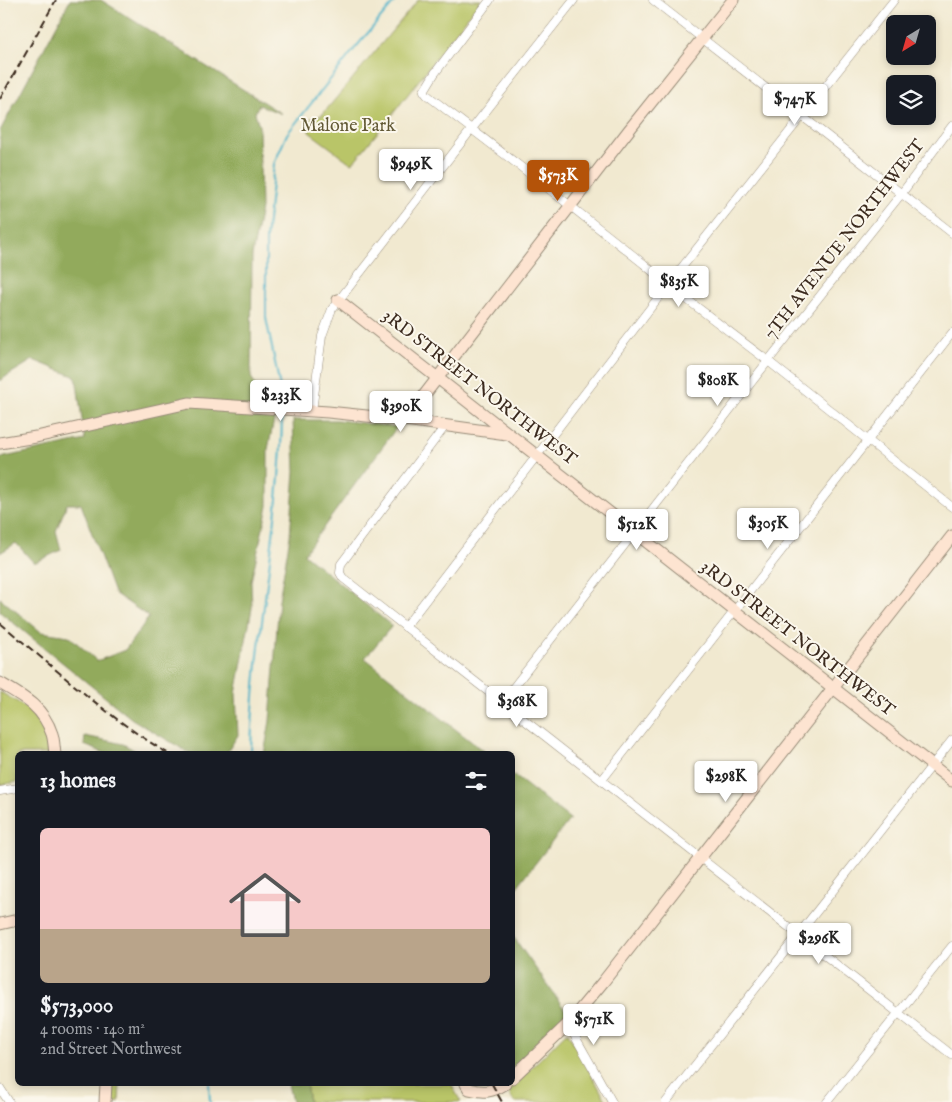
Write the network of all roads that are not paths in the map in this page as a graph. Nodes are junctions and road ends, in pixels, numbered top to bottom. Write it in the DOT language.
graph roads {
  1 [pos="490,0"];
  2 [pos="574,0"];
  3 [pos="653,0"];
  4 [pos="733,0"];
  5 [pos="894,0"];
  6 [pos="702,39"];
  7 [pos="802,117"];
  8 [pos="952,126"];
  9 [pos="471,130"];
  10 [pos="902,193"];
  11 [pos="571,206"];
  12 [pos="952,233"];
  13 [pos="668,285"];
  14 [pos="338,300"];
  15 [pos="952,333"];
  16 [pos="768,361"];
  17 [pos="437,378"];
  18 [pos="312,411"];
  19 [pos="405,420"];
  20 [pos="446,425"];
  21 [pos="509,434"];
  22 [pos="869,440"];
  23 [pos="2,443"];
  24 [pos="536,456"];
  25 [pos="952,507"];
  26 [pos="634,533"];
  27 [pos="952,536"];
  28 [pos="734,611"];
  29 [pos="405,627"];
  30 [pos="0,683"];
  31 [pos="833,688"];
  32 [pos="502,702"];
  33 [pos="952,740"];
  34 [pos="55,751"];
  35 [pos="932,766"];
  36 [pos="602,780"];
  37 [pos="952,781"];
  38 [pos="15,788"];
  39 [pos="0,791"];
  40 [pos="700,857"];
  41 [pos="15,921"];
  42 [pos="0,924"];
  43 [pos="798,934"];
  44 [pos="952,946"];
  45 [pos="899,1013"];
  46 [pos="568,1024"];
  47 [pos="952,1054"];
  48 [pos="515,1075"];
  49 [pos="106,1086"];
  50 [pos="468,1086"];
  51 [pos="502,1086"];
  52 [pos="0,1088"];
  53 [pos="10,1102"];
  54 [pos="105,1102"];
  55 [pos="612,1102"];
  56 [pos="666,1102"];
  57 [pos="827,1102"];
  1 -- 9 [label="street"];
  2 -- 9 [label="street"];
  3 -- 6 [label="street"];
  4 -- 6 [label="street"];
  5 -- 7 [label="street"];
  6 -- 7 [label="street"];
  6 -- 11 [label="street"];
  7 -- 10 [label="street"];
  7 -- 13 [label="street"];
  8 -- 10 [label="street, 7TH AVENUE NORTHWEST"];
  9 -- 11 [label="street"];
  9 -- 14 [label="street"];
  10 -- 12 [label="street"];
  10 -- 16 [label="street, 7TH AVENUE NORTHWEST"];
  11 -- 13 [label="street"];
  11 -- 17 [label="street"];
  13 -- 16 [label="street"];
  13 -- 24 [label="street"];
  14 -- 17 [label="street, 3RD STREET NORTHWEST"];
  14 -- 18 [label="street"];
  15 -- 22 [label="street"];
  16 -- 22 [label="street"];
  16 -- 26 [label="street, 7TH AVENUE NORTHWEST"];
  17 -- 19 [label="street"];
  17 -- 21 [label="street, 3RD STREET NORTHWEST"];
  18 -- 19 [label="street"];
  18 -- 23 [label="street"];
  19 -- 20 [label="street"];
  20 -- 21 [label="street"];
  20 -- 29 [label="street"];
  21 -- 24 [label="street, 3RD STREET NORTHWEST"];
  22 -- 25 [label="street"];
  22 -- 28 [label="street"];
  24 -- 26 [label="street, 3RD STREET NORTHWEST"];
  24 -- 29 [label="street"];
  26 -- 28 [label="street, 3RD STREET NORTHWEST"];
  26 -- 32 [label="street, 7TH AVENUE NORTHWEST"];
  27 -- 31 [label="street"];
  28 -- 31 [label="street, 3RD STREET NORTHWEST"];
  28 -- 36 [label="street"];
  29 -- 32 [label="street"];
  30 -- 34 [label="street"];
  31 -- 35 [label="street, 3RD STREET NORTHWEST"];
  31 -- 40 [label="street"];
  32 -- 36 [label="street"];
  33 -- 35 [label="street"];
  35 -- 37 [label="street, 3RD STREET NORTHWEST"];
  35 -- 43 [label="street"];
  36 -- 40 [label="street"];
  38 -- 39 [label="street"];
  40 -- 43 [label="street"];
  40 -- 46 [label="street"];
  41 -- 42 [label="street"];
  43 -- 45 [label="street"];
  43 -- 56 [label="street"];
  44 -- 45 [label="street"];
  45 -- 47 [label="street"];
  45 -- 57 [label="street"];
  46 -- 48 [label="street"];
  46 -- 55 [label="street"];
  49 -- 54 [label="street"];
  50 -- 51 [label="street"];
  52 -- 53 [label="street"];
}
